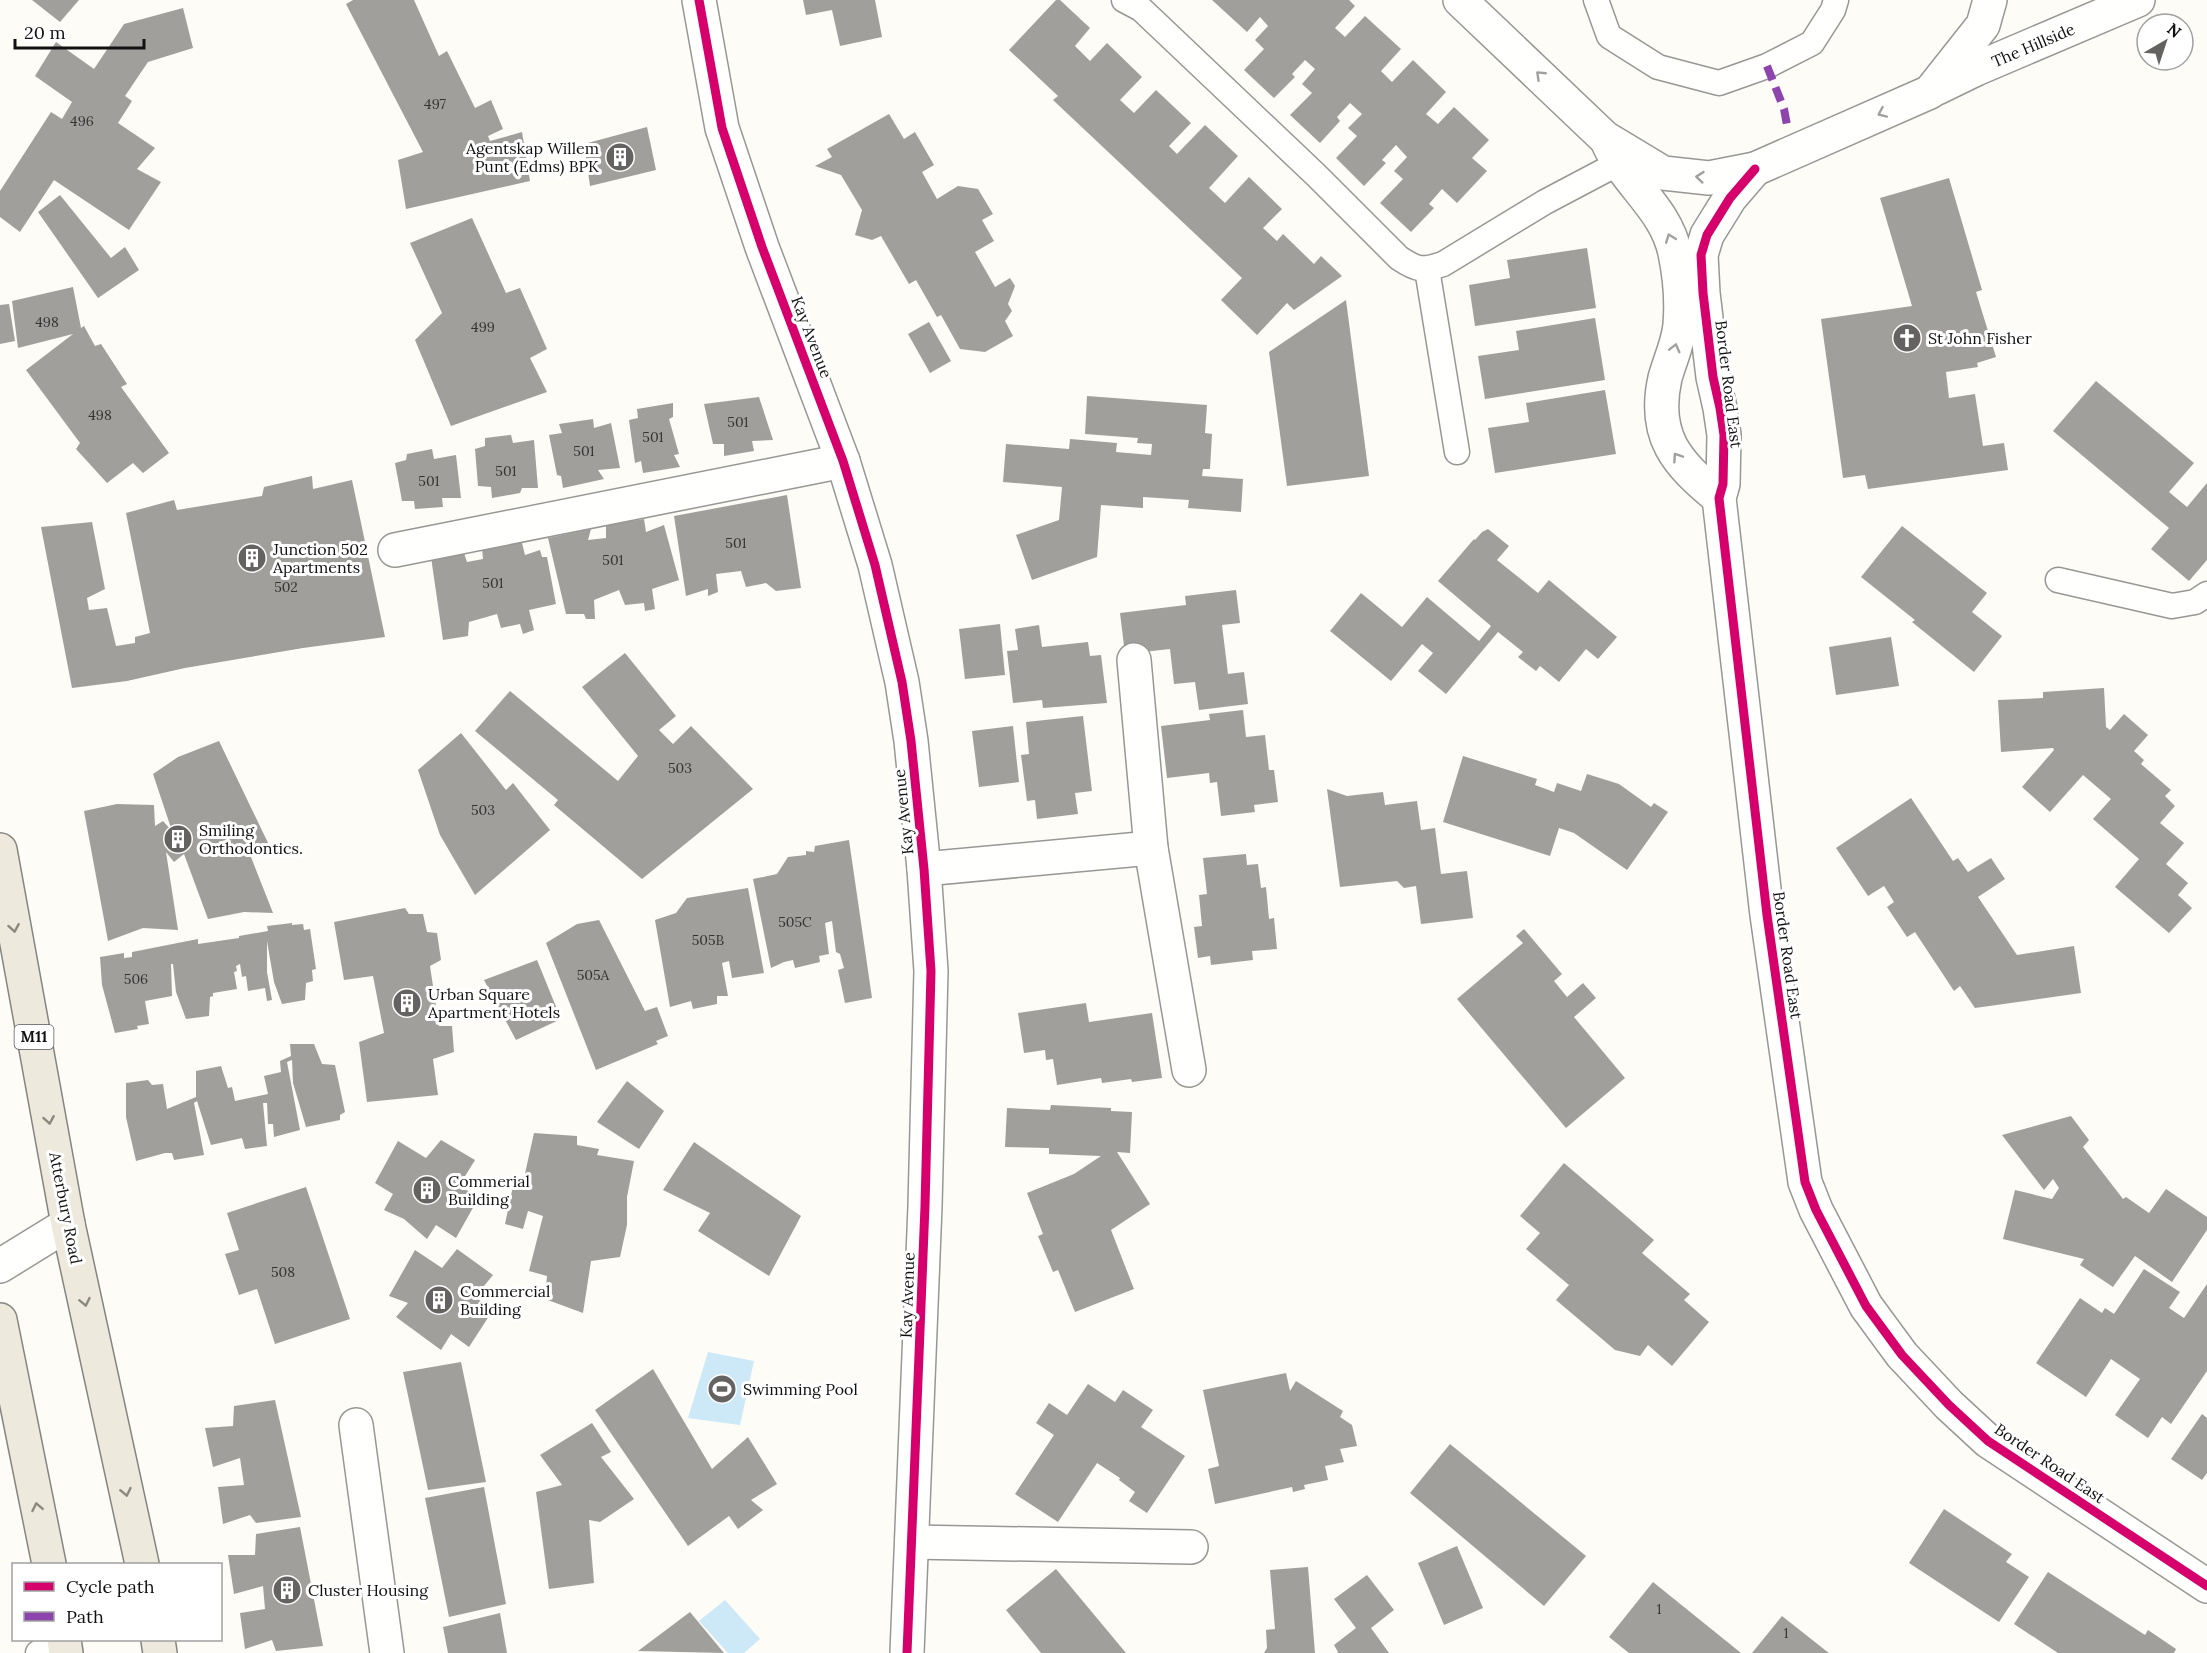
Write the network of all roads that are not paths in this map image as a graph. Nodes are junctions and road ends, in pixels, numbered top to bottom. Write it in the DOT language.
graph roads {
  1 [pos="699,0"];
  2 [pos="1124,0"];
  3 [pos="1460,0"];
  4 [pos="1596,0"];
  5 [pos="1836,0"];
  6 [pos="1990,0"];
  7 [pos="2138,0"];
  8 [pos="1930,92"];
  9 [pos="1611,151"];
  10 [pos="1755,169"];
  11 [pos="1426,270"];
  12 [pos="1692,294"];
  13 [pos="1457,452"];
  14 [pos="843,461"];
  15 [pos="1719,498"];
  16 [pos="395,550"];
  17 [pos="2058,580"];
  18 [pos="2207,594"];
  19 [pos="1134,660"];
  20 [pos="1151,848"];
  21 [pos="0,850"];
  22 [pos="924,869"];
  23 [pos="1189,1070"];
  24 [pos="68,1224"];
  25 [pos="0,1266"];
  26 [pos="0,1320"];
  27 [pos="356,1425"];
  28 [pos="912,1542"];
  29 [pos="1191,1547"];
  30 [pos="49,1563"];
  31 [pos="141,1563"];
  32 [pos="2207,1586"];
  33 [pos="56,1641"];
  34 [pos="38,1653"];
  35 [pos="387,1653"];
  36 [pos="907,1653"];
  1 -- 14 [label="street, Kay Avenue"];
  2 -- 11 [label="lane"];
  9 -- 3 [label="street, one-way"];
  4 -- 5 [label="lane"];
  6 -- 8 [label="street"];
  7 -- 8 [label="street, The Hillside"];
  8 -- 10 [label="street, The Hillside, one-way"];
  10 -- 9 [label="street, one-way"];
  9 -- 11 [label="lane"];
  12 -- 9 [label="street, Border Road East, one-way"];
  10 -- 12 [label="street, Border Road East"];
  11 -- 13 [label="lane"];
  12 -- 15 [label="street, Border Road East"];
  15 -- 12 [label="street, Border Road East, one-way"];
  14 -- 16 [label="street"];
  14 -- 22 [label="street, Kay Avenue"];
  15 -- 32 [label="street, Border Road East"];
  17 -- 18 [label="lane"];
  19 -- 20 [label="street"];
  20 -- 22 [label="street"];
  20 -- 23 [label="street"];
  21 -- 24 [label="main road, Atterbury Road / M11, one-way"];
  22 -- 28 [label="street, Kay Avenue"];
  24 -- 25 [label="street"];
  24 -- 31 [label="main road, Atterbury Road / M11, one-way"];
  30 -- 26 [label="main road, one-way"];
  27 -- 35 [label="street"];
  28 -- 29 [label="street"];
  28 -- 36 [label="street, Kay Avenue"];
  33 -- 34 [label="lane"];
}
